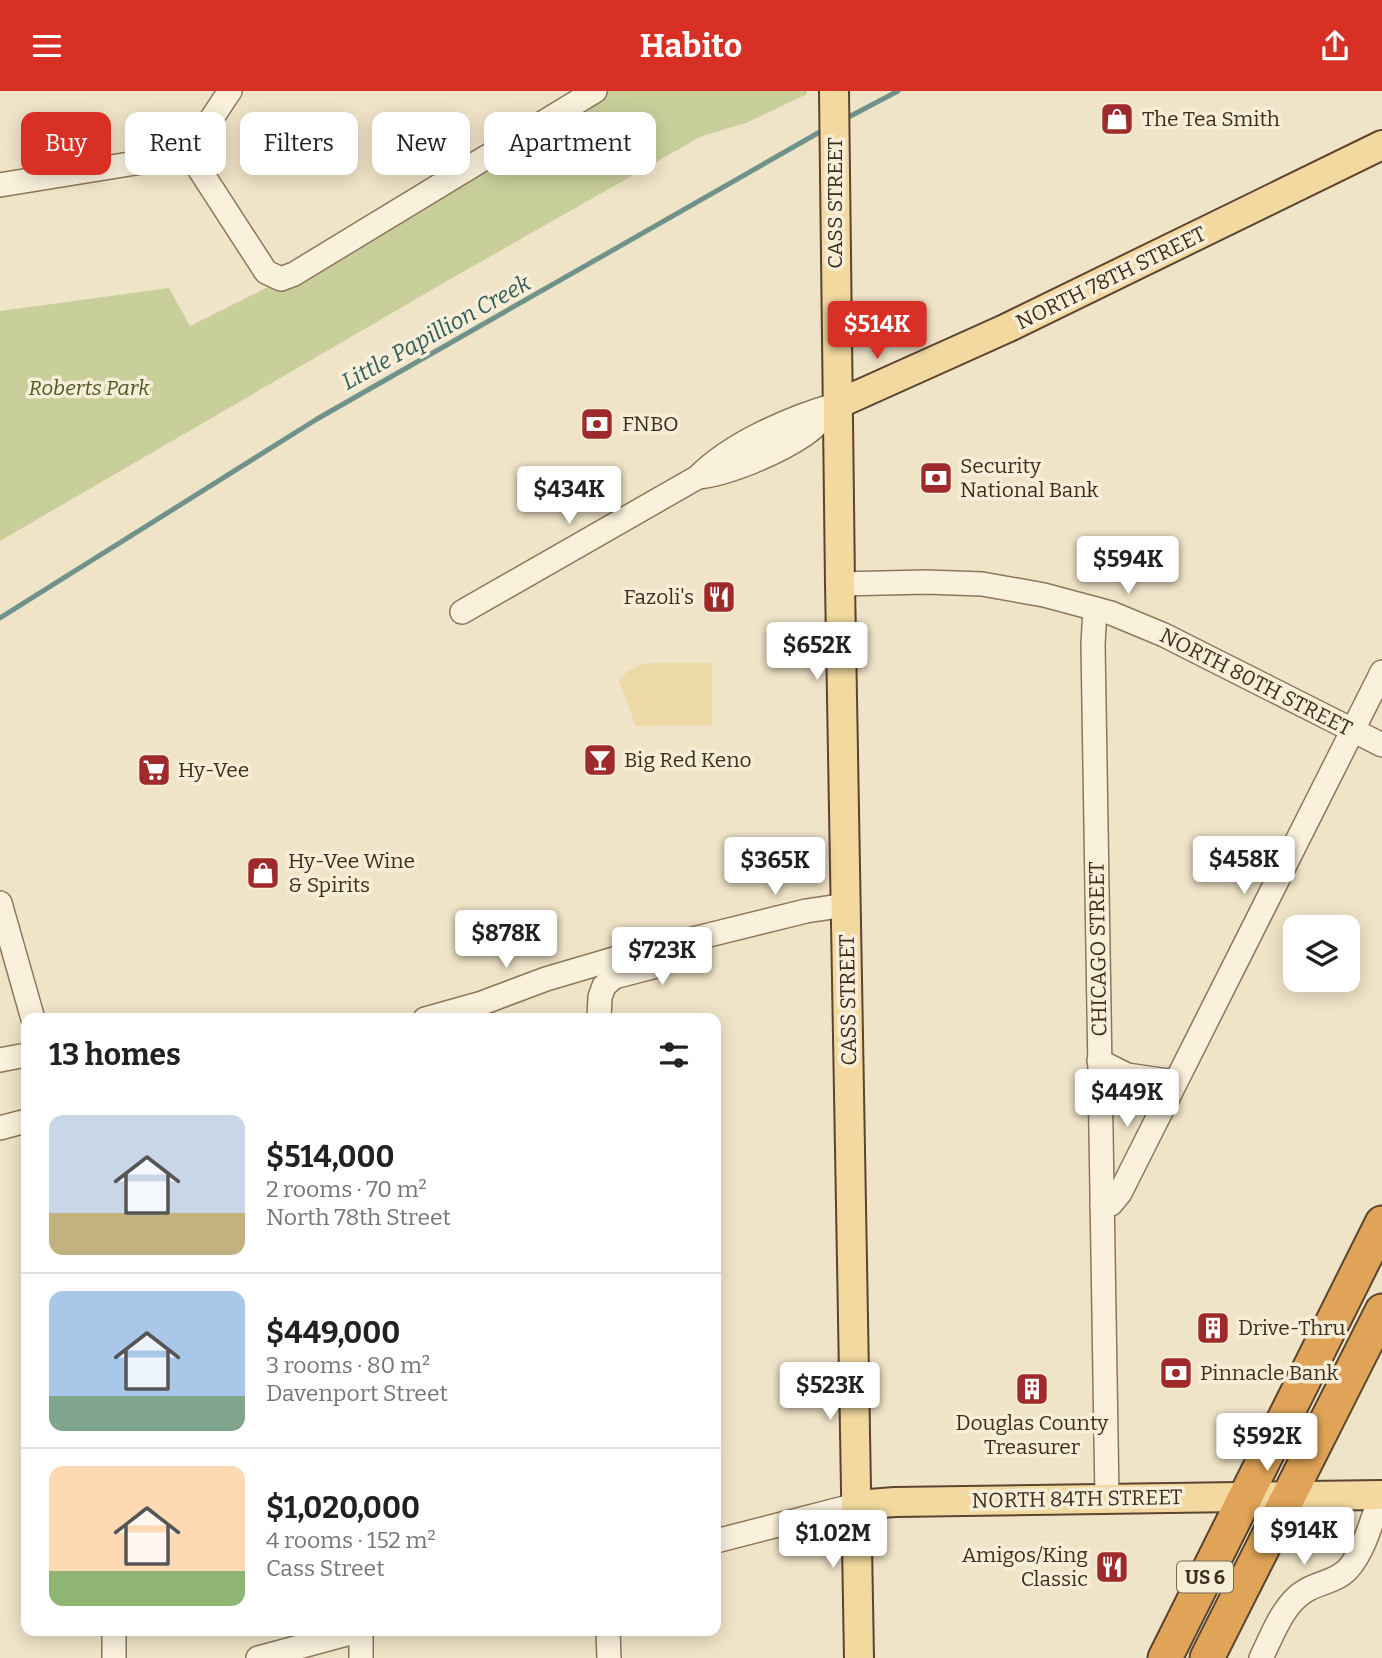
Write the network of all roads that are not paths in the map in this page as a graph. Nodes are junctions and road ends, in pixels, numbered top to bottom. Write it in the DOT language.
graph roads {
  1 [pos="230,91"];
  2 [pos="595,91"];
  3 [pos="834,91"];
  4 [pos="215,112"];
  5 [pos="1382,145"];
  6 [pos="125,165"];
  7 [pos="203,175"];
  8 [pos="0,185"];
  9 [pos="838,404"];
  10 [pos="839,584"];
  11 [pos="1095,609"];
  12 [pos="462,612"];
  13 [pos="1382,672"];
  14 [pos="1353,730"];
  15 [pos="1382,745"];
  16 [pos="0,903"];
  17 [pos="846,905"];
  18 [pos="692,940"];
  19 [pos="562,974"];
  20 [pos="31,1013"];
  21 [pos="446,1013"];
  22 [pos="597,1013"];
  23 [pos="598,1013"];
  24 [pos="21,1056"];
  25 [pos="0,1060"];
  26 [pos="1100,1061"];
  27 [pos="1175,1082"];
  28 [pos="21,1122"];
  29 [pos="0,1128"];
  30 [pos="1102,1206"];
  31 [pos="1382,1223"];
  32 [pos="1382,1311"];
  33 [pos="1382,1495"];
  34 [pos="1246,1497"];
  35 [pos="1289,1497"];
  36 [pos="1107,1498"];
  37 [pos="856,1505"];
  38 [pos="721,1540"];
  39 [pos="114,1636"];
  40 [pos="340,1636"];
  41 [pos="359,1636"];
  42 [pos="608,1636"];
  43 [pos="114,1658"];
  44 [pos="258,1658"];
  45 [pos="361,1658"];
  46 [pos="608,1658"];
  47 [pos="859,1658"];
  48 [pos="1165,1658"];
  49 [pos="1207,1658"];
  50 [pos="1261,1658"];
  1 -- 4 [label="street"];
  2 -- 7 [label="street"];
  3 -- 9 [label="main road, CASS STREET"];
  5 -- 9 [label="main road, NORTH 78TH STREET"];
  6 -- 8 [label="street"];
  9 -- 10 [label="main road, CASS STREET"];
  9 -- 12 [label="street"];
  10 -- 11 [label="street, NORTH 80TH STREET"];
  10 -- 17 [label="main road, CASS STREET"];
  11 -- 14 [label="street, NORTH 80TH STREET"];
  11 -- 26 [label="street, CHICAGO STREET"];
  13 -- 14 [label="street"];
  14 -- 15 [label="street, NORTH 80TH STREET"];
  14 -- 27 [label="street"];
  16 -- 20 [label="street"];
  17 -- 18 [label="street"];
  17 -- 37 [label="main road, CASS STREET"];
  18 -- 19 [label="street"];
  18 -- 23 [label="street"];
  19 -- 21 [label="street"];
  19 -- 22 [label="street"];
  24 -- 25 [label="street"];
  26 -- 27 [label="street"];
  26 -- 30 [label="street, CHICAGO STREET"];
  27 -- 30 [label="street"];
  28 -- 29 [label="street"];
  30 -- 36 [label="street, CHICAGO STREET"];
  31 -- 34 [label="highway, US 6"];
  32 -- 35 [label="highway, US 6"];
  33 -- 35 [label="main road, NORTH 84TH STREET"];
  33 -- 50 [label="street"];
  34 -- 35 [label="main road, NORTH 84TH STREET"];
  34 -- 36 [label="main road, NORTH 84TH STREET"];
  34 -- 48 [label="highway, US 6"];
  35 -- 49 [label="highway, US 6"];
  36 -- 37 [label="main road, NORTH 84TH STREET"];
  37 -- 38 [label="street"];
  37 -- 47 [label="main road, CASS STREET"];
  39 -- 43 [label="street"];
  40 -- 44 [label="street"];
  41 -- 45 [label="street"];
  42 -- 46 [label="street"];
}
